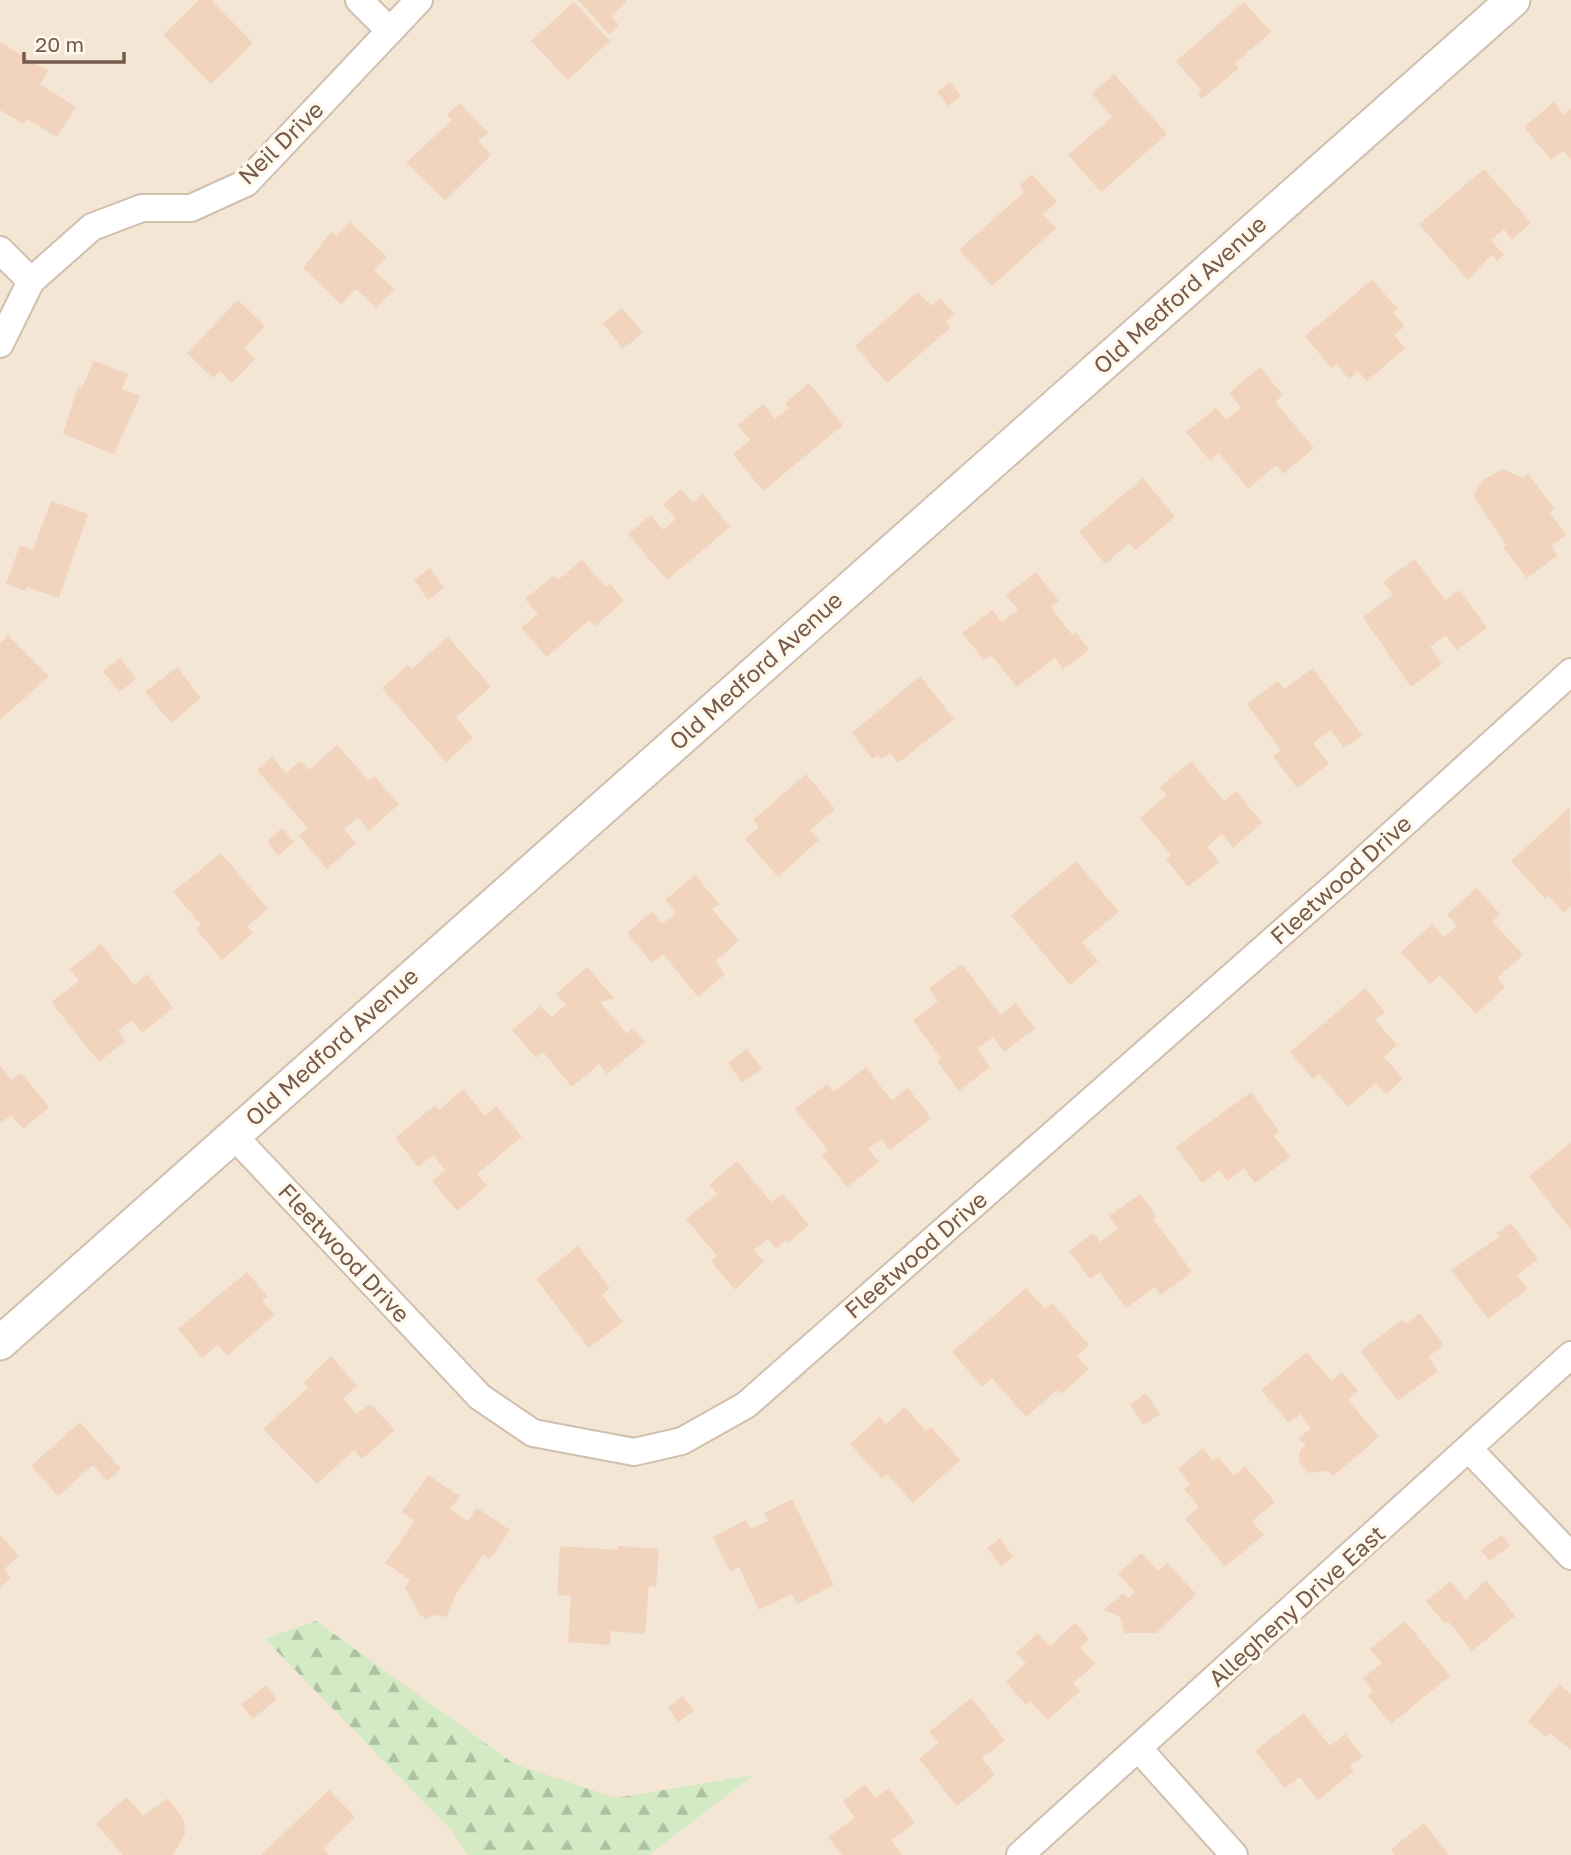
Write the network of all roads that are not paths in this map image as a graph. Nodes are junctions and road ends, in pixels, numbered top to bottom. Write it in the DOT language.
graph roads {
  1 [pos="359,0"];
  2 [pos="419,0"];
  3 [pos="1513,0"];
  4 [pos="390,30"];
  5 [pos="0,250"];
  6 [pos="31,281"];
  7 [pos="0,344"];
  8 [pos="1571,672"];
  9 [pos="233,1135"];
  10 [pos="0,1343"];
  11 [pos="1571,1355"];
  12 [pos="1470,1450"];
  13 [pos="1571,1556"];
  14 [pos="1139,1749"];
  15 [pos="1020,1855"];
  16 [pos="1234,1855"];
  1 -- 4 [label="street"];
  2 -- 4 [label="street, Neil Drive"];
  3 -- 9 [label="street, Old Medford Avenue"];
  4 -- 6 [label="street, Neil Drive"];
  5 -- 6 [label="street"];
  6 -- 7 [label="street, Neil Drive"];
  8 -- 9 [label="street, Fleetwood Drive"];
  9 -- 10 [label="street, Old Medford Avenue"];
  11 -- 12 [label="street, Allegheny Drive East"];
  12 -- 13 [label="street"];
  12 -- 14 [label="street, Allegheny Drive East"];
  14 -- 15 [label="street, Allegheny Drive East"];
  14 -- 16 [label="street"];
}
